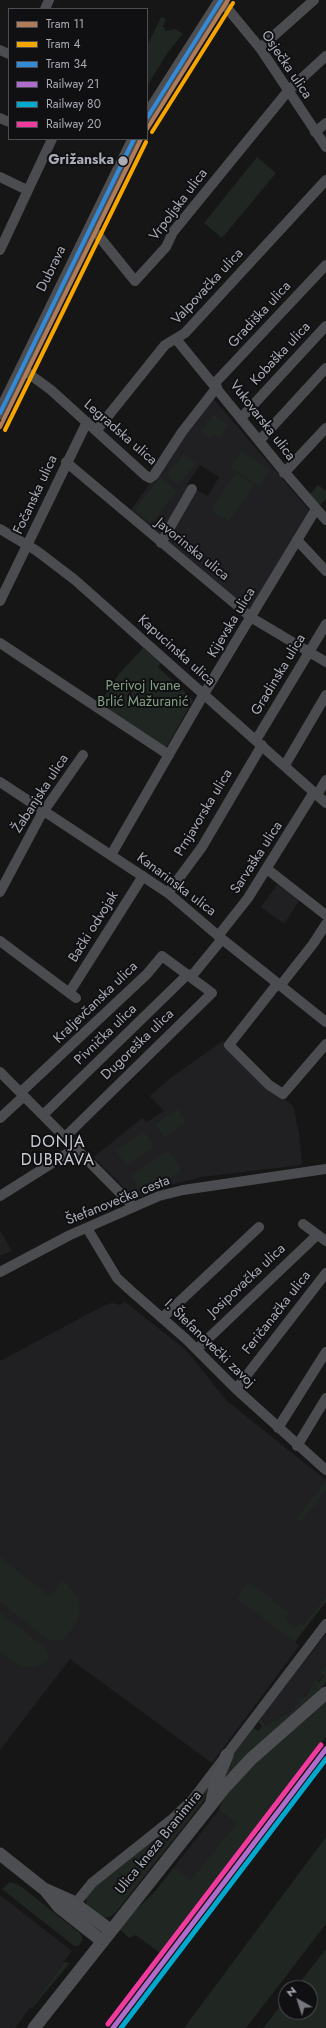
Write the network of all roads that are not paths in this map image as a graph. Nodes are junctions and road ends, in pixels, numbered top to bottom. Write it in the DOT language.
graph roads {
  1 [pos="314,0"];
  2 [pos="220,1"];
  3 [pos="260,48"];
  4 [pos="326,56"];
  5 [pos="288,91"];
  6 [pos="148,114"];
  7 [pos="326,123"];
  8 [pos="315,132"];
  9 [pos="48,140"];
  10 [pos="133,140"];
  11 [pos="326,147"];
  12 [pos="0,177"];
  13 [pos="326,180"];
  14 [pos="27,190"];
  15 [pos="89,228"];
  16 [pos="3,236"];
  17 [pos="0,250"];
  18 [pos="326,265"];
  19 [pos="326,326"];
  20 [pos="176,339"];
  21 [pos="22,368"];
  22 [pos="326,368"];
  23 [pos="215,386"];
  24 [pos="0,412"];
  25 [pos="241,418"];
  26 [pos="87,422"];
  27 [pos="326,428"];
  28 [pos="96,431"];
  29 [pos="259,441"];
  30 [pos="66,462"];
  31 [pos="284,472"];
  32 [pos="192,489"];
  33 [pos="320,508"];
  34 [pos="326,520"];
  35 [pos="0,529"];
  36 [pos="297,540"];
  37 [pos="161,543"];
  38 [pos="28,545"];
  39 [pos="326,571"];
  40 [pos="0,602"];
  41 [pos="252,618"];
  42 [pos="326,624"];
  43 [pos="0,643"];
  44 [pos="310,652"];
  45 [pos="326,662"];
  46 [pos="204,695"];
  47 [pos="326,695"];
  48 [pos="259,743"];
  49 [pos="83,755"];
  50 [pos="169,755"];
  51 [pos="285,765"];
  52 [pos="326,780"];
  53 [pos="1,785"];
  54 [pos="316,794"];
  55 [pos="326,803"];
  56 [pos="44,810"];
  57 [pos="111,855"];
  58 [pos="267,869"];
  59 [pos="143,876"];
  60 [pos="0,892"];
  61 [pos="168,893"];
  62 [pos="326,916"];
  63 [pos="326,924"];
  64 [pos="220,938"];
  65 [pos="0,941"];
  66 [pos="189,976"];
  67 [pos="278,985"];
  68 [pos="326,1022"];
  69 [pos="326,1044"];
  70 [pos="0,1072"];
  71 [pos="22,1094"];
  72 [pos="43,1115"];
  73 [pos="0,1118"];
  74 [pos="65,1137"];
  75 [pos="76,1148"];
  76 [pos="326,1169"];
  77 [pos="0,1196"];
  78 [pos="134,1207"];
  79 [pos="303,1224"];
  80 [pos="259,1227"];
  81 [pos="87,1228"];
  82 [pos="317,1235"];
  83 [pos="326,1241"];
  84 [pos="0,1272"];
  85 [pos="326,1273"];
  86 [pos="162,1318"];
  87 [pos="197,1349"];
  88 [pos="326,1352"];
  89 [pos="236,1389"];
  90 [pos="326,1398"];
  91 [pos="278,1428"];
  92 [pos="297,1446"];
  93 [pos="326,1469"];
  94 [pos="326,1624"];
  95 [pos="326,1693"];
  96 [pos="227,1755"];
  97 [pos="212,1803"];
  98 [pos="0,1854"];
  99 [pos="44,1889"];
  100 [pos="75,1904"];
  101 [pos="110,1930"];
  102 [pos="102,1941"];
  103 [pos="34,2028"];
  1 -- 3 [label="street"];
  2 -- 3 [label="street, Osječka ulica"];
  2 -- 6 [label="main road"];
  3 -- 5 [label="street, Osječka ulica"];
  4 -- 5 [label="street"];
  5 -- 8 [label="street, Osječka ulica"];
  5 -- 15 [label="street, Vrpoljska ulica"];
  7 -- 8 [label="street"];
  8 -- 11 [label="street, Osječka ulica"];
  9 -- 14 [label="street"];
  10 -- 15 [label="main road, Dubrava"];
  12 -- 14 [label="street"];
  13 -- 20 [label="street, Valpovačka ulica"];
  14 -- 16 [label="street"];
  15 -- 21 [label="main road, Dubrava"];
  16 -- 17 [label="street"];
  18 -- 23 [label="street, Gradiška ulica"];
  19 -- 25 [label="street, Kobaška ulica"];
  20 -- 23 [label="street, Vukovarska ulica"];
  20 -- 28 [label="street, Valpovačka ulica"];
  21 -- 24 [label="main road, Dubrava"];
  21 -- 26 [label="street, Legradska ulica"];
  22 -- 29 [label="street"];
  23 -- 25 [label="street, Vukovarska ulica"];
  23 -- 28 [label="street, Legradska ulica"];
  25 -- 29 [label="street, Vukovarska ulica"];
  26 -- 28 [label="street, Legradska ulica"];
  26 -- 30 [label="street, Fočanska ulica"];
  27 -- 31 [label="street"];
  29 -- 31 [label="street, Vukovarska ulica"];
  30 -- 37 [label="street, Javorinska ulica"];
  30 -- 38 [label="street, Fočanska ulica"];
  31 -- 33 [label="street, Vukovarska ulica"];
  32 -- 37 [label="street"];
  33 -- 34 [label="street, Vukovarska ulica"];
  33 -- 36 [label="street, Kijevska ulica"];
  35 -- 38 [label="street, Kapucinska ulica"];
  36 -- 39 [label="street"];
  36 -- 41 [label="street, Kijevska ulica"];
  37 -- 41 [label="street, Javorinska ulica"];
  38 -- 40 [label="street, Fočanska ulica"];
  38 -- 46 [label="street, Kapucinska ulica"];
  41 -- 44 [label="street, Javorinska ulica"];
  41 -- 46 [label="street, Kijevska ulica"];
  42 -- 44 [label="street, Gradinska ulica"];
  43 -- 50 [label="street"];
  44 -- 45 [label="street, Javorinska ulica"];
  44 -- 48 [label="street, Gradinska ulica"];
  46 -- 48 [label="street, Kapucinska ulica"];
  46 -- 50 [label="street, Kijevska ulica"];
  47 -- 51 [label="street"];
  48 -- 51 [label="street, Kapucinska ulica"];
  48 -- 61 [label="street, Prnjavorska ulica"];
  49 -- 56 [label="street, Žabanjska ulica"];
  50 -- 57 [label="street, Kijevska ulica"];
  51 -- 54 [label="street, Kapucinska ulica"];
  52 -- 54 [label="street, Sarvaška ulica"];
  53 -- 56 [label="street, Kanarinska ulica"];
  54 -- 55 [label="street, Kapucinska ulica"];
  54 -- 58 [label="street, Sarvaška ulica"];
  56 -- 57 [label="street, Kanarinska ulica"];
  56 -- 60 [label="street, Žabanjska ulica"];
  57 -- 59 [label="street, Kanarinska ulica"];
  58 -- 62 [label="street"];
  58 -- 64 [label="street, Sarvaška ulica"];
  59 -- 61 [label="street, Kanarinska ulica"];
  59 -- 65 [label="street, Bački odvojak"];
  61 -- 64 [label="street, Kanarinska ulica"];
  63 -- 67 [label="street"];
  64 -- 66 [label="street, Pivnička ulica"];
  64 -- 67 [label="street, Kanarinska ulica"];
  66 -- 71 [label="street, Kraljevčanska ulica"];
  66 -- 72 [label="street, Pivnička ulica"];
  66 -- 74 [label="street, Dugoreška ulica"];
  67 -- 68 [label="street, Kanarinska ulica"];
  67 -- 69 [label="street"];
  70 -- 71 [label="street"];
  71 -- 72 [label="street"];
  71 -- 73 [label="street, Kraljevčanska ulica"];
  72 -- 74 [label="street"];
  74 -- 75 [label="street"];
  75 -- 77 [label="street"];
  75 -- 78 [label="street"];
  76 -- 78 [label="street, Štefanovečka cesta"];
  78 -- 81 [label="street, Štefanovečka cesta"];
  79 -- 82 [label="street"];
  80 -- 86 [label="street"];
  81 -- 84 [label="street, Štefanovečka cesta"];
  81 -- 86 [label="street, I. Štefanovečki zavoj"];
  82 -- 83 [label="street"];
  82 -- 87 [label="street, Josipovačka ulica"];
  85 -- 89 [label="street, Feričanačka ulica"];
  86 -- 87 [label="street, I. Štefanovečki zavoj"];
  87 -- 89 [label="street, I. Štefanovečki zavoj"];
  88 -- 91 [label="street"];
  89 -- 91 [label="street, I. Štefanovečki zavoj"];
  90 -- 92 [label="street"];
  91 -- 92 [label="street, I. Štefanovečki zavoj"];
  92 -- 93 [label="street, I. Štefanovečki zavoj"];
  94 -- 96 [label="street, Ulica kneza Branimira"];
  95 -- 97 [label="main road, Ulica kneza Branimira"];
  96 -- 97 [label="main road"];
  96 -- 100 [label="street, Ulica kneza Branimira"];
  97 -- 101 [label="main road, Ulica kneza Branimira"];
  98 -- 99 [label="main road"];
  99 -- 100 [label="main road"];
  99 -- 102 [label="main road"];
  100 -- 101 [label="main road"];
  101 -- 102 [label="main road, Ulica kneza Branimira"];
  102 -- 103 [label="main road, Ulica kneza Branimira"];
}
